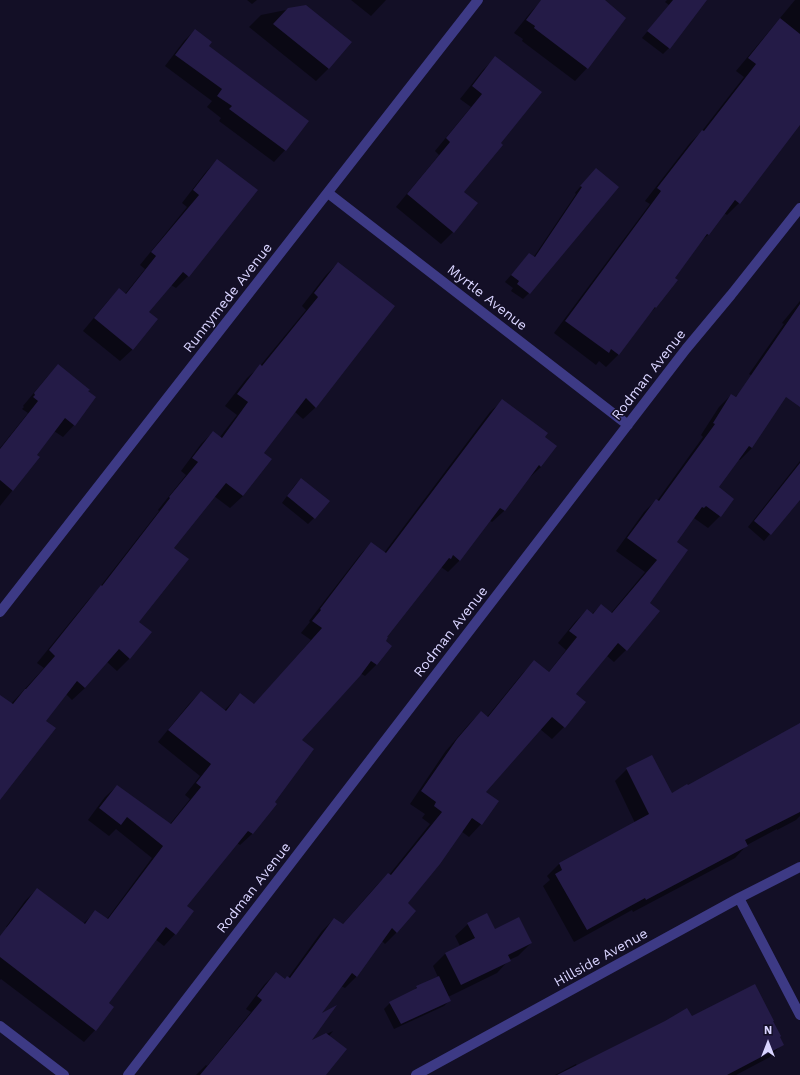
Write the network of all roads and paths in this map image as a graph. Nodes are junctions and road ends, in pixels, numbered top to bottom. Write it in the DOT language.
graph roads {
  1 [pos="478,0"];
  2 [pos="328,193"];
  3 [pos="800,208"];
  4 [pos="628,425"];
  5 [pos="0,612"];
  6 [pos="800,867"];
  7 [pos="739,898"];
  8 [pos="800,1015"];
  9 [pos="0,1026"];
  10 [pos="64,1075"];
  11 [pos="128,1075"];
  12 [pos="416,1075"];
  1 -- 2 [label="street, Runnymede Avenue"];
  2 -- 4 [label="street, Myrtle Avenue"];
  2 -- 5 [label="street, Runnymede Avenue"];
  3 -- 4 [label="street, Rodman Avenue"];
  4 -- 11 [label="street, Rodman Avenue"];
  6 -- 7 [label="street, Hillside Avenue"];
  7 -- 8 [label="street"];
  7 -- 12 [label="street, Hillside Avenue"];
  9 -- 10 [label="street"];
}
